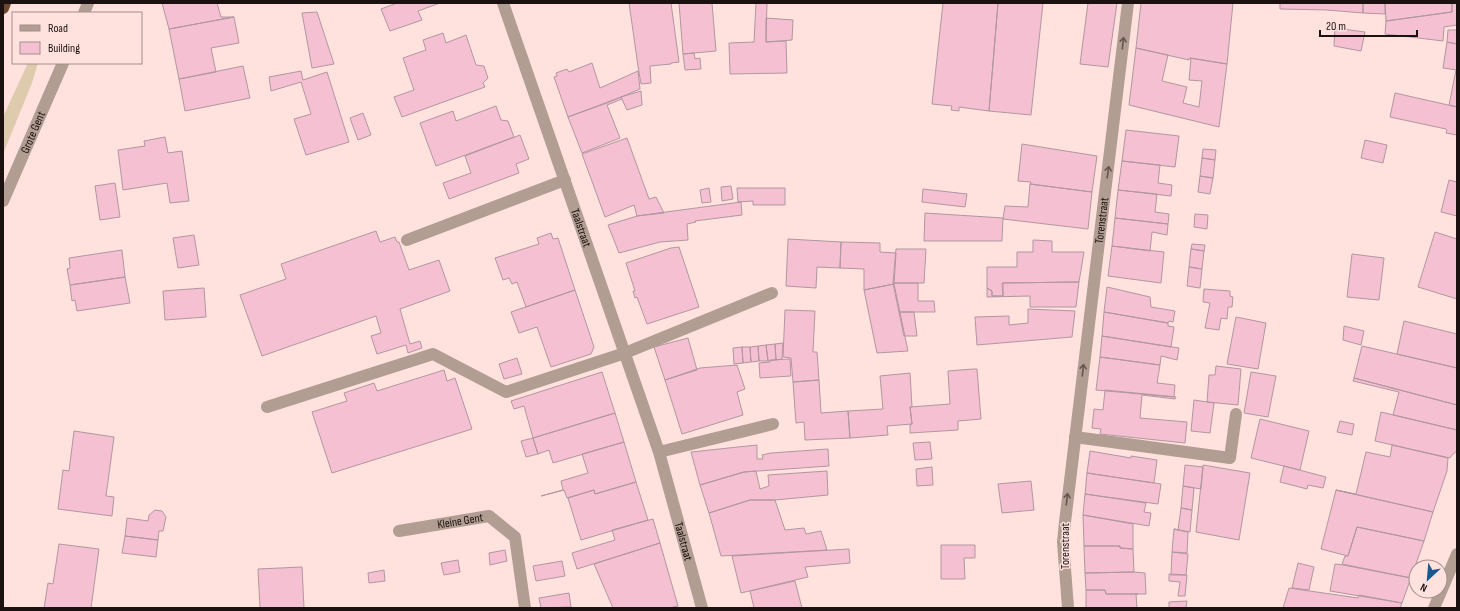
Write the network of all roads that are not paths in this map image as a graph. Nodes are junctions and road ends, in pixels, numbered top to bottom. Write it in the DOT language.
graph roads {
  1 [pos="5,3"];
  2 [pos="503,3"];
  3 [pos="1128,3"];
  4 [pos="3,8"];
  5 [pos="62,64"];
  6 [pos="565,180"];
  7 [pos="3,201"];
  8 [pos="407,240"];
  9 [pos="772,293"];
  10 [pos="625,353"];
  11 [pos="266,407"];
  12 [pos="1236,414"];
  13 [pos="773,424"];
  14 [pos="1075,437"];
  15 [pos="659,452"];
  16 [pos="399,531"];
  17 [pos="1457,554"];
  18 [pos="525,608"];
  19 [pos="702,608"];
  20 [pos="1068,608"];
  21 [pos="1434,608"];
  1 -- 4 [label="highway"];
  2 -- 6 [label="street, Taalstraat"];
  14 -- 3 [label="street, Torenstraat, one-way"];
  5 -- 7 [label="street, Grote Gent"];
  6 -- 8 [label="street"];
  6 -- 10 [label="street, Taalstraat"];
  9 -- 10 [label="street"];
  10 -- 11 [label="street"];
  10 -- 15 [label="street, Taalstraat"];
  12 -- 14 [label="street"];
  13 -- 15 [label="street"];
  20 -- 14 [label="street, Torenstraat, one-way"];
  15 -- 19 [label="street, Taalstraat"];
  16 -- 18 [label="street, Kleine Gent"];
  17 -- 21 [label="street"];
}
